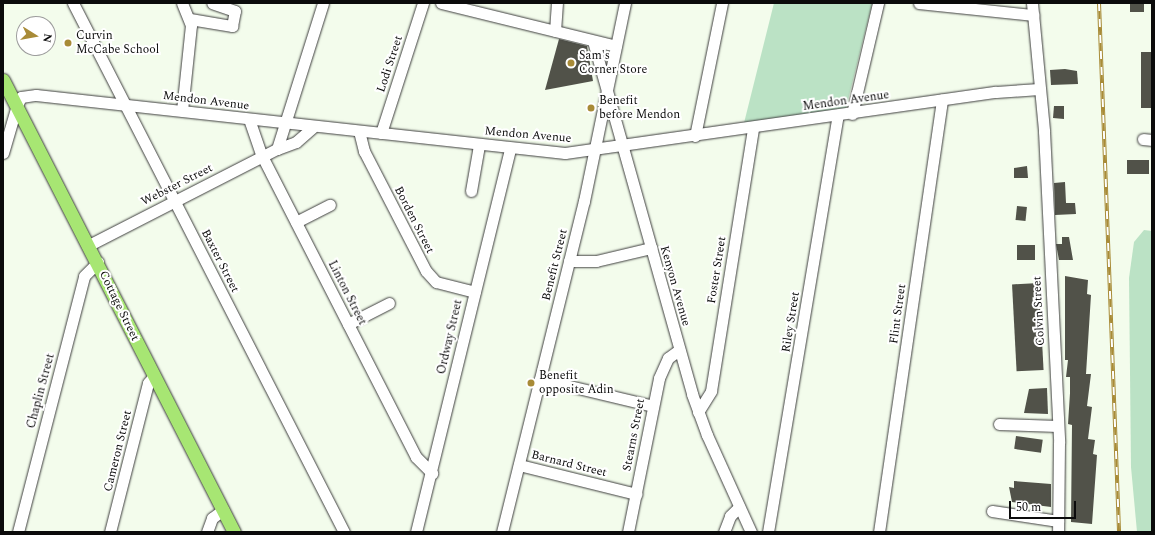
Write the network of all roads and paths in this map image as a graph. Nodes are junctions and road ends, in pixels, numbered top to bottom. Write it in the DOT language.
graph roads {
  1 [pos="73,3"];
  2 [pos="182,3"];
  3 [pos="212,3"];
  4 [pos="323,3"];
  5 [pos="423,3"];
  6 [pos="441,3"];
  7 [pos="557,3"];
  8 [pos="625,3"];
  9 [pos="722,3"];
  10 [pos="878,3"];
  11 [pos="919,3"];
  12 [pos="1032,3"];
  13 [pos="458,5"];
  14 [pos="1033,15"];
  15 [pos="190,19"];
  16 [pos="555,31"];
  17 [pos="593,41"];
  18 [pos="616,46"];
  19 [pos="3,80"];
  20 [pos="1040,89"];
  21 [pos="606,93"];
  22 [pos="942,100"];
  23 [pos="17,105"];
  24 [pos="126,105"];
  25 [pos="182,111"];
  26 [pos="852,114"];
  27 [pos="838,115"];
  28 [pos="249,119"];
  29 [pos="285,124"];
  30 [pos="313,127"];
  31 [pos="753,128"];
  32 [pos="359,131"];
  33 [pos="381,133"];
  34 [pos="694,136"];
  35 [pos="479,145"];
  36 [pos="621,146"];
  37 [pos="510,148"];
  38 [pos="277,149"];
  39 [pos="595,150"];
  40 [pos="3,153"];
  41 [pos="262,156"];
  42 [pos="471,191"];
  43 [pos="175,201"];
  44 [pos="330,205"];
  45 [pos="296,222"];
  46 [pos="89,245"];
  47 [pos="651,248"];
  48 [pos="569,261"];
  49 [pos="98,262"];
  50 [pos="475,292"];
  51 [pos="389,303"];
  52 [pos="348,324"];
  53 [pos="679,350"];
  54 [pos="153,377"];
  55 [pos="540,379"];
  56 [pos="653,406"];
  57 [pos="698,412"];
  58 [pos="999,424"];
  59 [pos="1058,426"];
  60 [pos="519,465"];
  61 [pos="432,473"];
  62 [pos="636,494"];
  63 [pos="739,507"];
  64 [pos="223,510"];
  65 [pos="992,511"];
  66 [pos="1058,527"];
  67 [pos="18,532"];
  68 [pos="110,532"];
  69 [pos="207,532"];
  70 [pos="234,532"];
  71 [pos="344,532"];
  72 [pos="416,532"];
  73 [pos="502,532"];
  74 [pos="628,532"];
  75 [pos="724,532"];
  76 [pos="751,532"];
  77 [pos="768,532"];
  78 [pos="879,532"];
  1 -- 24 [label="street, Baxter Street"];
  2 -- 15 [label="street"];
  3 -- 15 [label="street"];
  4 -- 29 [label="street"];
  5 -- 33 [label="street, Lodi Street"];
  6 -- 13 [label="street"];
  7 -- 16 [label="street"];
  8 -- 18 [label="street, Benefit Street"];
  9 -- 34 [label="street"];
  10 -- 26 [label="street"];
  11 -- 14 [label="street"];
  12 -- 14 [label="street, Colvin Street"];
  13 -- 16 [label="street"];
  14 -- 20 [label="street, Colvin Street"];
  15 -- 25 [label="street"];
  16 -- 17 [label="street"];
  17 -- 18 [label="street"];
  17 -- 21 [label="street, Kenyon Avenue"];
  18 -- 21 [label="street, Benefit Street"];
  19 -- 23 [label="main road, Cottage Street"];
  20 -- 22 [label="street, Mendon Avenue"];
  20 -- 59 [label="street, Colvin Street"];
  21 -- 36 [label="street, Kenyon Avenue"];
  21 -- 39 [label="street, Benefit Street"];
  22 -- 26 [label="street, Mendon Avenue"];
  22 -- 78 [label="street, Flint Street"];
  23 -- 24 [label="street, Mendon Avenue"];
  23 -- 40 [label="street"];
  23 -- 46 [label="main road, Cottage Street"];
  24 -- 25 [label="street, Mendon Avenue"];
  24 -- 43 [label="street, Baxter Street"];
  25 -- 28 [label="street, Mendon Avenue"];
  26 -- 27 [label="street, Mendon Avenue"];
  27 -- 31 [label="street, Mendon Avenue"];
  27 -- 77 [label="street, Riley Street"];
  28 -- 29 [label="street, Mendon Avenue"];
  28 -- 41 [label="street, Linton Street"];
  29 -- 30 [label="street, Mendon Avenue"];
  29 -- 38 [label="street"];
  30 -- 32 [label="street, Mendon Avenue"];
  30 -- 38 [label="street, Webster Street"];
  31 -- 34 [label="street, Mendon Avenue"];
  31 -- 57 [label="street, Foster Street"];
  32 -- 33 [label="street, Mendon Avenue"];
  32 -- 50 [label="street, Borden Street"];
  33 -- 35 [label="street, Mendon Avenue"];
  34 -- 36 [label="street, Mendon Avenue"];
  35 -- 37 [label="street, Mendon Avenue"];
  35 -- 42 [label="street"];
  36 -- 39 [label="street, Mendon Avenue"];
  36 -- 47 [label="street, Kenyon Avenue"];
  37 -- 39 [label="street, Mendon Avenue"];
  37 -- 50 [label="street, Ordway Street"];
  38 -- 41 [label="street, Webster Street"];
  39 -- 48 [label="street, Benefit Street"];
  41 -- 43 [label="street, Webster Street"];
  41 -- 45 [label="street, Linton Street"];
  43 -- 46 [label="street, Webster Street"];
  43 -- 71 [label="street, Baxter Street"];
  44 -- 45 [label="street"];
  45 -- 52 [label="street, Linton Street"];
  46 -- 49 [label="main road, Cottage Street"];
  47 -- 48 [label="street"];
  47 -- 53 [label="street, Kenyon Avenue"];
  48 -- 55 [label="street, Benefit Street"];
  49 -- 54 [label="main road, Cottage Street"];
  49 -- 67 [label="street, Chaplin Street"];
  50 -- 61 [label="street, Ordway Street"];
  51 -- 52 [label="street"];
  52 -- 61 [label="street, Linton Street"];
  53 -- 56 [label="street, Stearns Street"];
  53 -- 57 [label="street, Kenyon Avenue"];
  54 -- 64 [label="main road, Cottage Street"];
  54 -- 68 [label="street, Cameron Street"];
  55 -- 56 [label="street"];
  55 -- 60 [label="street, Benefit Street"];
  56 -- 62 [label="street, Stearns Street"];
  57 -- 63 [label="street, Kenyon Avenue"];
  58 -- 59 [label="street"];
  59 -- 66 [label="street, Colvin Street"];
  60 -- 62 [label="street, Barnard Street"];
  60 -- 73 [label="street, Benefit Street"];
  61 -- 72 [label="street, Ordway Street"];
  62 -- 74 [label="street, Stearns Street"];
  63 -- 75 [label="street"];
  63 -- 76 [label="street, Kenyon Avenue"];
  64 -- 69 [label="street"];
  64 -- 70 [label="main road, Cottage Street"];
  65 -- 66 [label="street"];
}
